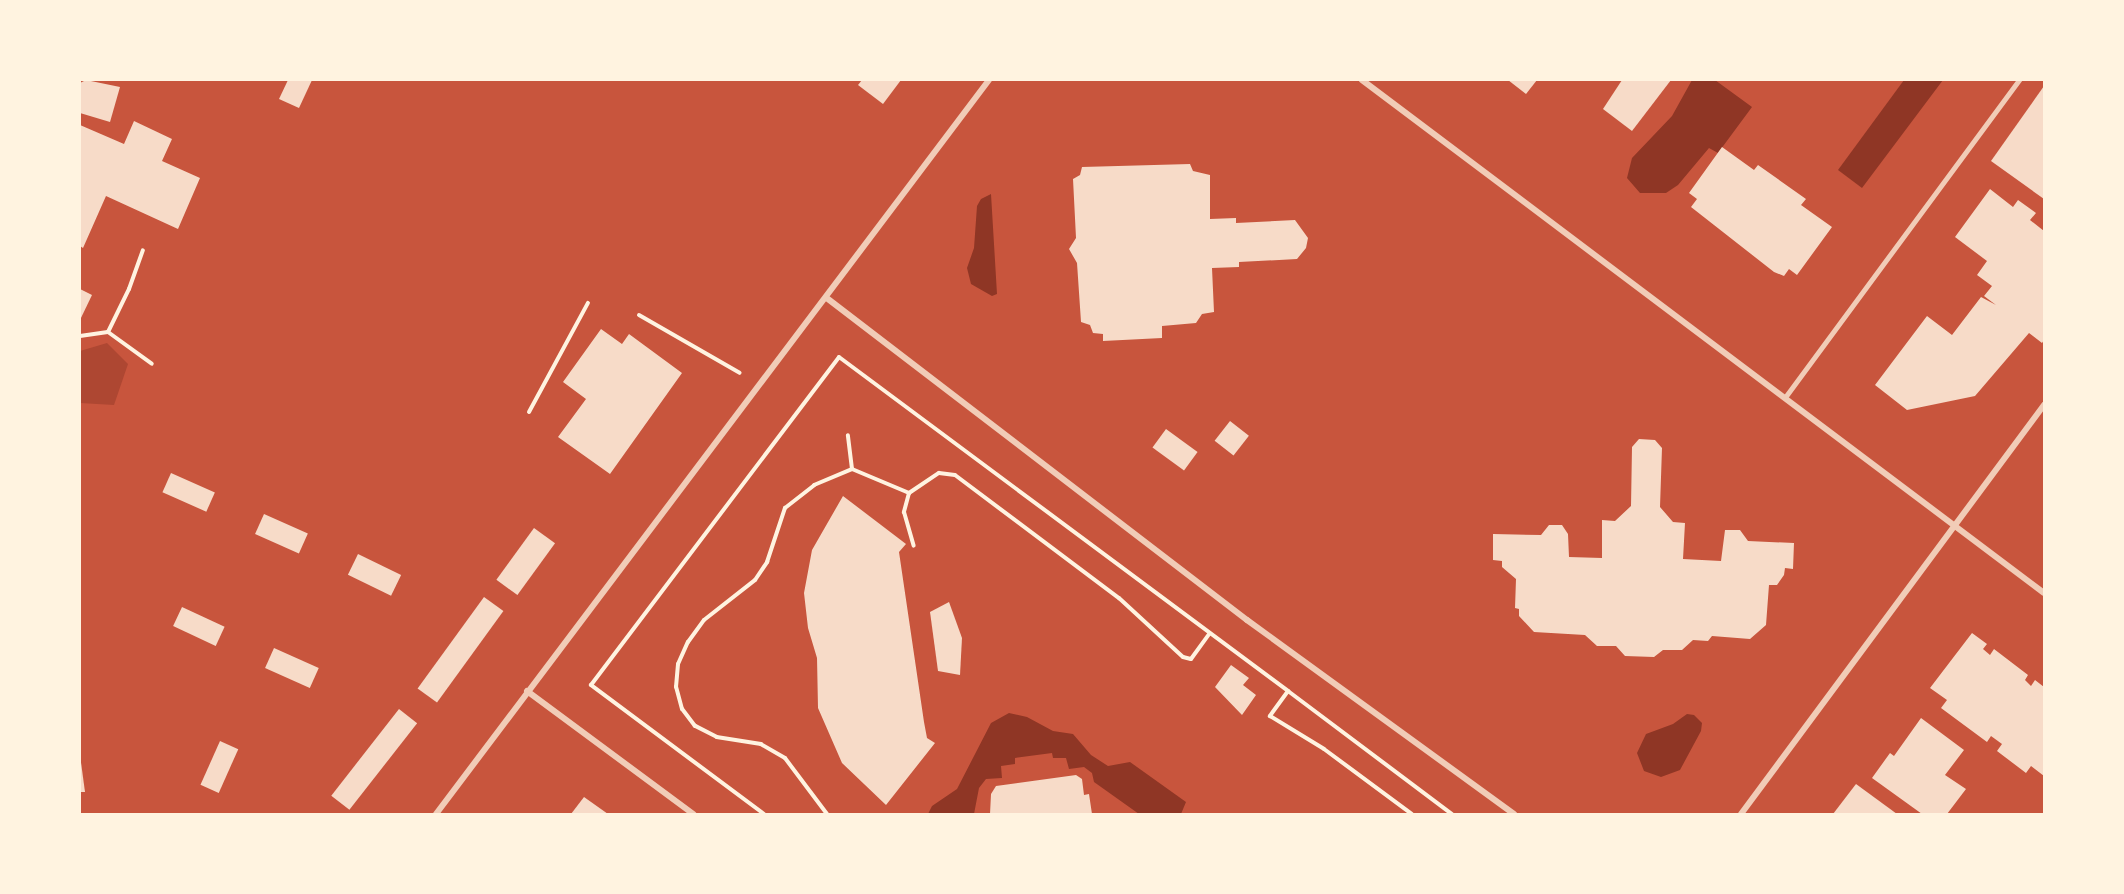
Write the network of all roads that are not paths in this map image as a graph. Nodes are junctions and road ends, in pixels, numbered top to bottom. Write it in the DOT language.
graph roads {
  1 [pos="989,80"];
  2 [pos="1362,80"];
  3 [pos="2019,80"];
  4 [pos="828,299"];
  5 [pos="1786,396"];
  6 [pos="2044,405"];
  7 [pos="1954,525"];
  8 [pos="2044,593"];
  9 [pos="527,691"];
  10 [pos="436,814"];
  11 [pos="693,814"];
  12 [pos="1514,814"];
  13 [pos="1741,814"];
  1 -- 4 [label="street"];
  2 -- 5 [label="street"];
  3 -- 5 [label="lane"];
  4 -- 9 [label="street"];
  4 -- 12 [label="street"];
  5 -- 7 [label="street"];
  6 -- 7 [label="street"];
  7 -- 8 [label="street"];
  7 -- 13 [label="street"];
  9 -- 10 [label="street"];
  9 -- 11 [label="street"];
}
